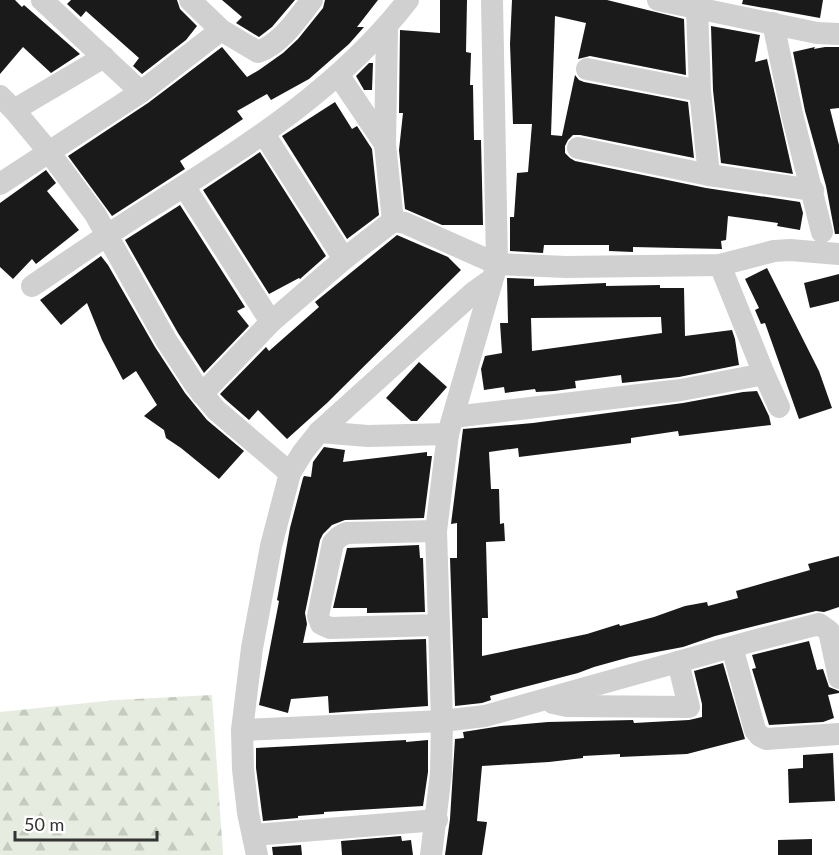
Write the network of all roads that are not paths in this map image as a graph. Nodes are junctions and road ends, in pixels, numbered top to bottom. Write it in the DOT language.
graph roads {
  1 [pos="42,0"];
  2 [pos="190,0"];
  3 [pos="312,0"];
  4 [pos="408,0"];
  5 [pos="492,0"];
  6 [pos="657,0"];
  7 [pos="697,9"];
  8 [pos="773,23"];
  9 [pos="387,27"];
  10 [pos="220,30"];
  11 [pos="839,34"];
  12 [pos="104,57"];
  13 [pos="587,69"];
  14 [pos="339,76"];
  15 [pos="700,91"];
  16 [pos="141,92"];
  17 [pos="7,103"];
  18 [pos="264,134"];
  19 [pos="384,144"];
  20 [pos="578,148"];
  21 [pos="49,152"];
  22 [pos="709,175"];
  23 [pos="0,184"];
  24 [pos="184,186"];
  25 [pos="813,190"];
  26 [pos="393,221"];
  27 [pos="822,232"];
  28 [pos="108,234"];
  29 [pos="839,254"];
  30 [pos="344,259"];
  31 [pos="720,265"];
  32 [pos="494,272"];
  33 [pos="32,286"];
  34 [pos="271,322"];
  35 [pos="764,374"];
  36 [pos="202,394"];
  37 [pos="779,407"];
  38 [pos="451,426"];
  39 [pos="319,432"];
  40 [pos="290,473"];
  41 [pos="436,531"];
  42 [pos="439,625"];
  43 [pos="732,647"];
  44 [pos="678,663"];
  45 [pos="839,678"];
  46 [pos="546,700"];
  47 [pos="442,721"];
  48 [pos="242,730"];
  49 [pos="839,734"];
  50 [pos="437,820"];
  51 [pos="255,845"];
  52 [pos="431,855"];
  1 -- 12 [label="street"];
  2 -- 10 [label="street"];
  3 -- 10 [label="street"];
  4 -- 9 [label="street"];
  5 -- 32 [label="street"];
  6 -- 7 [label="street"];
  7 -- 8 [label="street"];
  7 -- 15 [label="street"];
  8 -- 11 [label="street"];
  8 -- 25 [label="street"];
  9 -- 14 [label="street"];
  9 -- 19 [label="street"];
  10 -- 16 [label="street"];
  12 -- 16 [label="street"];
  12 -- 17 [label="street"];
  13 -- 15 [label="street"];
  14 -- 18 [label="street"];
  14 -- 19 [label="street"];
  15 -- 22 [label="street"];
  16 -- 21 [label="street"];
  17 -- 21 [label="street"];
  18 -- 24 [label="street"];
  18 -- 30 [label="street"];
  19 -- 26 [label="street"];
  20 -- 22 [label="street"];
  21 -- 23 [label="street"];
  21 -- 28 [label="street"];
  22 -- 25 [label="street"];
  24 -- 28 [label="street"];
  24 -- 34 [label="street"];
  25 -- 27 [label="street"];
  26 -- 30 [label="street"];
  26 -- 32 [label="street"];
  28 -- 33 [label="street"];
  28 -- 36 [label="street"];
  29 -- 31 [label="street"];
  30 -- 34 [label="street"];
  31 -- 32 [label="street"];
  31 -- 35 [label="street"];
  32 -- 38 [label="street"];
  32 -- 39 [label="street"];
  34 -- 36 [label="street"];
  35 -- 37 [label="street"];
  35 -- 38 [label="street"];
  36 -- 40 [label="street"];
  38 -- 39 [label="street"];
  38 -- 41 [label="street"];
  39 -- 40 [label="street"];
  40 -- 48 [label="street"];
  41 -- 42 [label="street"];
  41 -- 42 [label="street"];
  42 -- 47 [label="street"];
  43 -- 44 [label="street"];
  43 -- 45 [label="street"];
  43 -- 49 [label="street"];
  44 -- 46 [label="street"];
  44 -- 46 [label="street"];
  46 -- 47 [label="street"];
  47 -- 48 [label="street"];
  47 -- 50 [label="street"];
  48 -- 51 [label="street"];
  50 -- 51 [label="street"];
  50 -- 52 [label="street"];
}
